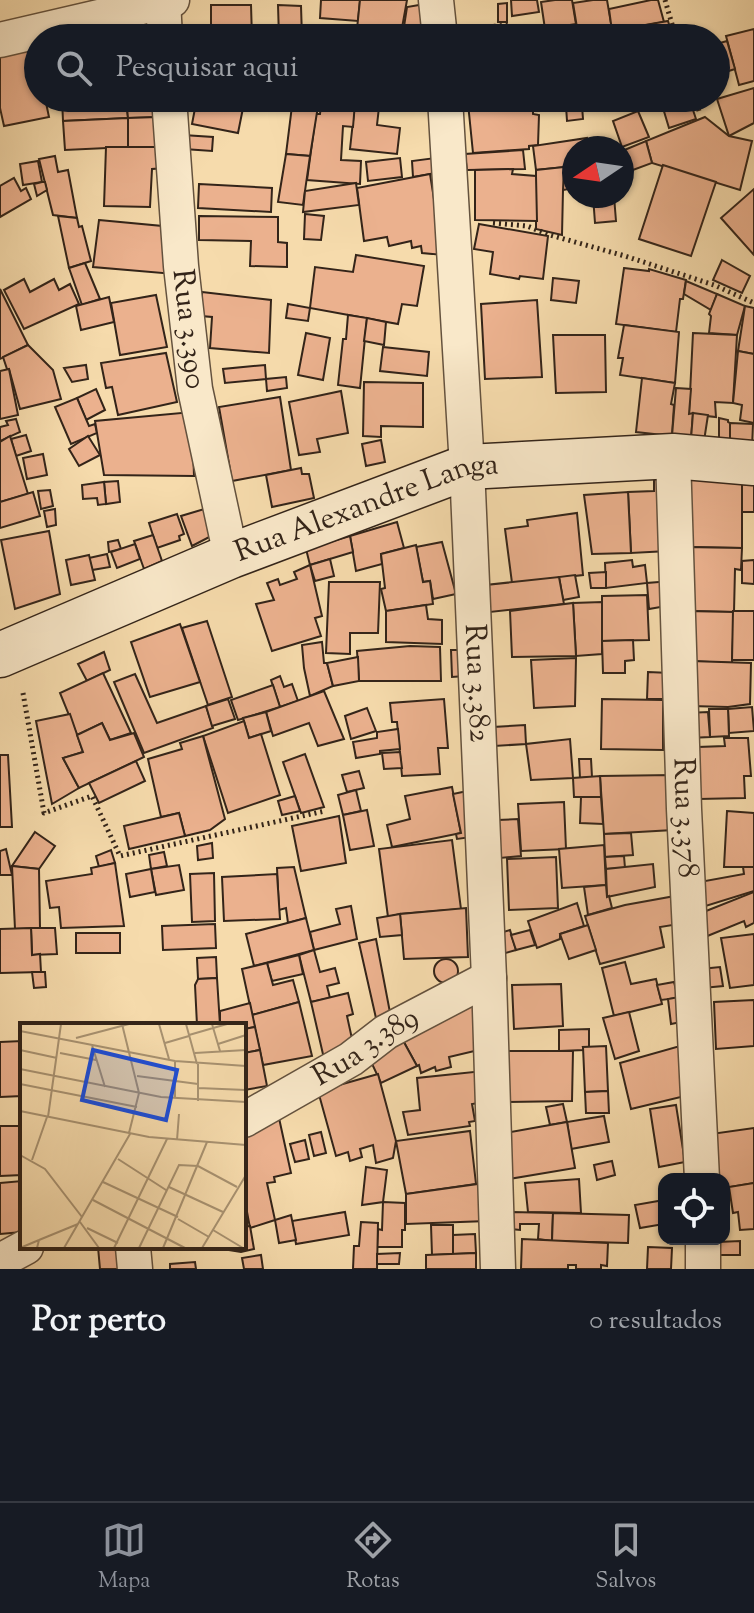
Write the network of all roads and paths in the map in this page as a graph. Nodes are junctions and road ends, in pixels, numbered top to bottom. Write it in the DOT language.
graph roads {
  1 [pos="436,0"];
  2 [pos="665,0"];
  3 [pos="166,1"];
  4 [pos="68,24"];
  5 [pos="165,24"];
  6 [pos="439,24"];
  7 [pos="672,24"];
  8 [pos="24,34"];
  9 [pos="0,40"];
  10 [pos="170,112"];
  11 [pos="446,112"];
  12 [pos="480,222"];
  13 [pos="754,303"];
  14 [pos="673,456"];
  15 [pos="754,463"];
  16 [pos="467,467"];
  17 [pos="231,556"];
  18 [pos="8,652"];
  19 [pos="325,811"];
  20 [pos="489,978"];
  21 [pos="246,1119"];
  22 [pos="702,1173"];
  23 [pos="703,1245"];
  24 [pos="22,1249"];
  25 [pos="133,1249"];
  26 [pos="0,1261"];
  27 [pos="135,1269"];
  28 [pos="498,1269"];
  29 [pos="703,1269"];
  1 -- 6 [label="street"];
  2 -- 7 [label="path"];
  3 -- 4 [label="street"];
  3 -- 5 [label="street"];
  8 -- 9 [label="street"];
  10 -- 17 [label="street, Rua 3.390"];
  11 -- 16 [label="street, Rua 3.382"];
  12 -- 13 [label="path"];
  14 -- 15 [label="street, Rua Alexandre Langa"];
  14 -- 16 [label="street, Rua Alexandre Langa"];
  14 -- 22 [label="street, Rua 3.378"];
  16 -- 17 [label="street, Rua Alexandre Langa"];
  16 -- 20 [label="street, Rua 3.382"];
  17 -- 18 [label="street, Rua Alexandre Langa"];
  18 -- 19 [label="path"];
  20 -- 21 [label="street, Rua 3.389"];
  20 -- 28 [label="street, Rua 3.382"];
  23 -- 29 [label="street"];
  24 -- 26 [label="street"];
  25 -- 27 [label="street"];
}
